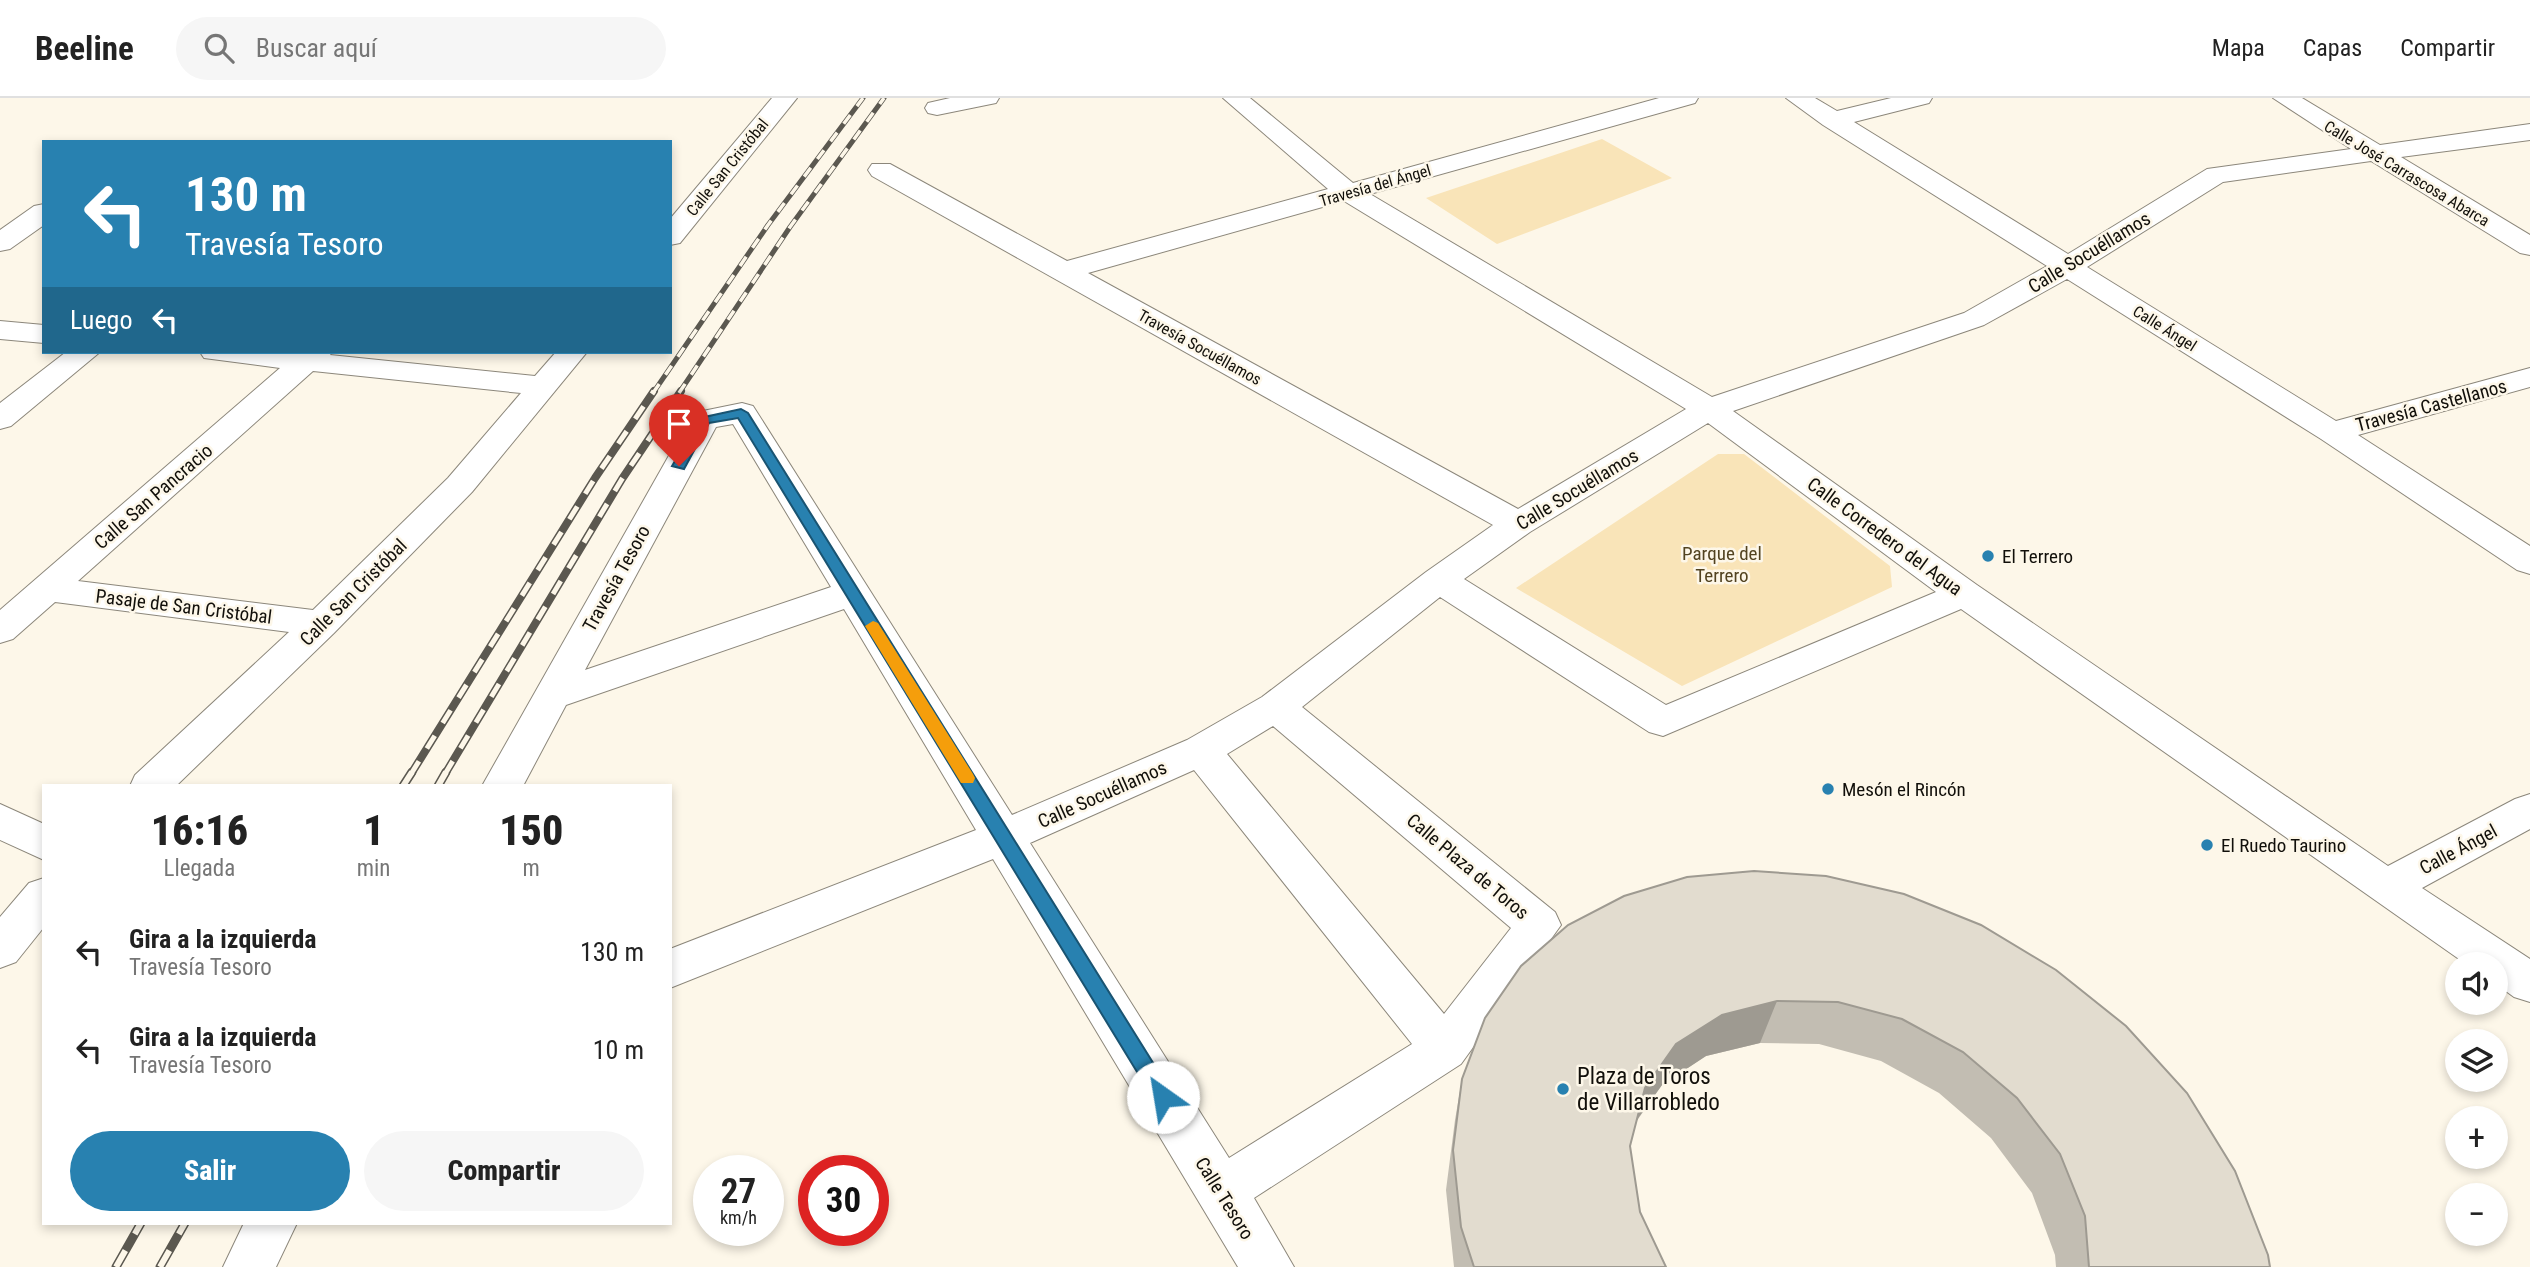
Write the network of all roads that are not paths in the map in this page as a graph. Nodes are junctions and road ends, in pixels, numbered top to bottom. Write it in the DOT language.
graph roads {
  1 [pos="785,98"];
  2 [pos="987,98"];
  3 [pos="1235,98"];
  4 [pos="1686,98"];
  5 [pos="1798,98"];
  6 [pos="1920,98"];
  7 [pos="2285,98"];
  8 [pos="940,103"];
  9 [pos="1832,120"];
  10 [pos="2530,132"];
  11 [pos="2373,152"];
  12 [pos="881,170"];
  13 [pos="1349,193"];
  14 [pos="42,213"];
  15 [pos="672,235"];
  16 [pos="0,243"];
  17 [pos="2530,247"];
  18 [pos="2067,267"];
  19 [pos="1064,271"];
  20 [pos="0,330"];
  21 [pos="42,334"];
  22 [pos="82,354"];
  23 [pos="264,354"];
  24 [pos="570,354"];
  25 [pos="312,356"];
  26 [pos="2530,377"];
  27 [pos="544,386"];
  28 [pos="1709,409"];
  29 [pos="741,413"];
  30 [pos="0,419"];
  31 [pos="2332,432"];
  32 [pos="1518,524"];
  33 [pos="2530,562"];
  34 [pos="1439,580"];
  35 [pos="47,589"];
  36 [pos="852,593"];
  37 [pos="1964,594"];
  38 [pos="321,624"];
  39 [pos="0,630"];
  40 [pos="550,696"];
  41 [pos="1276,707"];
  42 [pos="1202,750"];
  43 [pos="152,784"];
  44 [pos="503,784"];
  45 [pos="2530,810"];
  46 [pos="0,820"];
  47 [pos="1003,837"];
  48 [pos="42,843"];
  49 [pos="2386,887"];
  50 [pos="42,897"];
  51 [pos="0,949"];
  52 [pos="672,968"];
  53 [pos="2530,983"];
  54 [pos="1444,1049"];
  55 [pos="1221,1191"];
  56 [pos="270,1225"];
  57 [pos="249,1267"];
  58 [pos="1268,1267"];
  1 -- 15 [label="street, Calle San Cristóbal"];
  2 -- 8 [label="street"];
  3 -- 13 [label="street, Calle Corredero del Agua"];
  4 -- 13 [label="street, Travesía del Ángel"];
  5 -- 9 [label="street, Calle Ángel"];
  6 -- 9 [label="street"];
  7 -- 11 [label="street, Calle José Carrascosa Abarca"];
  9 -- 18 [label="street, Calle Ángel"];
  10 -- 11 [label="street, Calle Socuéllamos"];
  11 -- 17 [label="street, Calle José Carrascosa Abarca"];
  11 -- 18 [label="street, Calle Socuéllamos"];
  12 -- 19 [label="street, Travesía Socuéllamos"];
  13 -- 19 [label="street, Travesía del Ángel"];
  13 -- 28 [label="street, Calle Corredero del Agua"];
  14 -- 16 [label="street"];
  18 -- 28 [label="street, Calle Socuéllamos"];
  18 -- 31 [label="street, Calle Ángel"];
  19 -- 32 [label="street, Travesía Socuéllamos"];
  20 -- 21 [label="street"];
  22 -- 30 [label="street"];
  23 -- 25 [label="street"];
  24 -- 27 [label="street, Calle San Cristóbal"];
  25 -- 27 [label="street"];
  25 -- 35 [label="street, Calle San Pancracio"];
  26 -- 31 [label="street, Travesía Castellanos"];
  27 -- 38 [label="street, Calle San Cristóbal"];
  28 -- 32 [label="street, Calle Socuéllamos"];
  28 -- 37 [label="street, Calle Corredero del Agua"];
  29 -- 36 [label="street, Calle Tesoro"];
  29 -- 40 [label="street, Travesía Tesoro"];
  31 -- 33 [label="street, Calle Ángel"];
  32 -- 34 [label="street, Calle Socuéllamos"];
  34 -- 37 [label="street"];
  34 -- 41 [label="street, Calle Socuéllamos"];
  35 -- 38 [label="street, Pasaje de San Cristóbal"];
  35 -- 39 [label="street, Calle San Pancracio"];
  36 -- 40 [label="street"];
  36 -- 47 [label="street, Calle Tesoro"];
  37 -- 49 [label="street, Calle Corredero del Agua"];
  38 -- 43 [label="street, Calle San Cristóbal"];
  40 -- 44 [label="street, Travesía Tesoro"];
  41 -- 42 [label="street, Calle Socuéllamos"];
  41 -- 54 [label="street, Calle Plaza de Toros"];
  42 -- 47 [label="street, Calle Socuéllamos"];
  42 -- 54 [label="street"];
  45 -- 49 [label="street, Calle Ángel"];
  46 -- 48 [label="street"];
  47 -- 52 [label="street, Calle Socuéllamos"];
  47 -- 55 [label="street, Calle Tesoro"];
  49 -- 53 [label="street, Calle Corredero del Agua"];
  50 -- 51 [label="street"];
  54 -- 55 [label="street, Calle Plaza de Toros"];
  55 -- 58 [label="street, Calle Tesoro"];
  56 -- 57 [label="street"];
}
